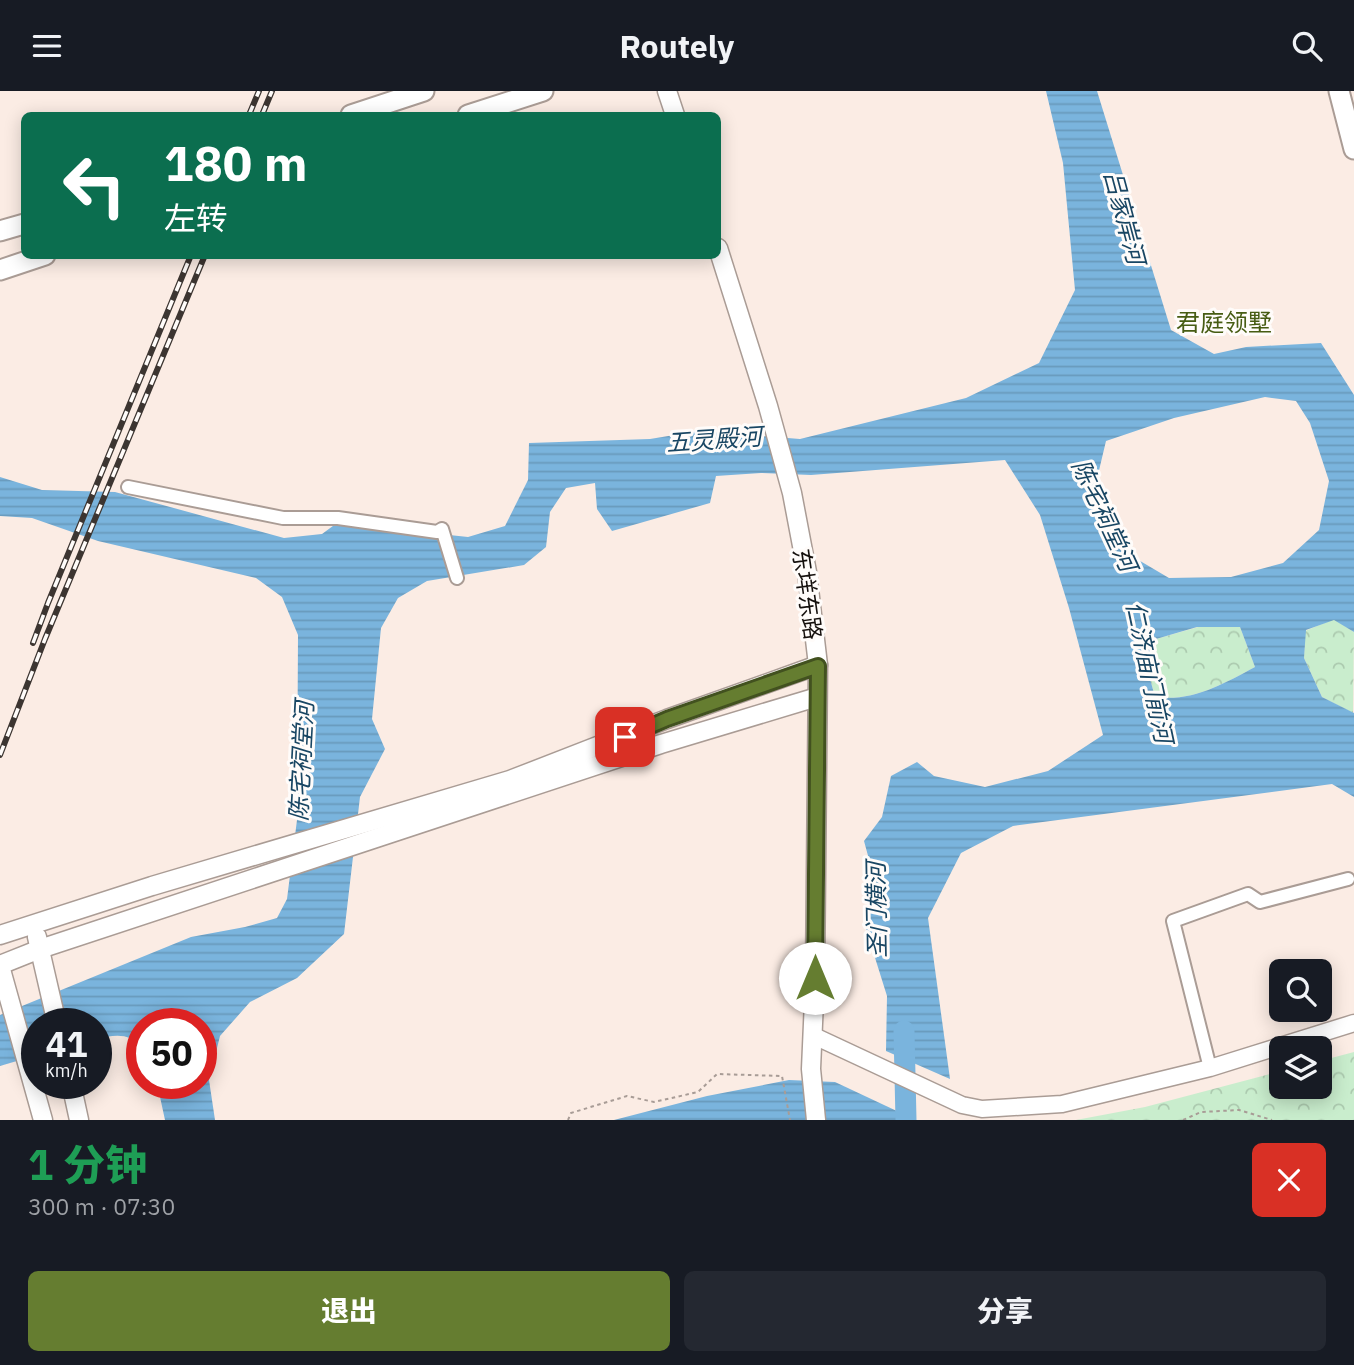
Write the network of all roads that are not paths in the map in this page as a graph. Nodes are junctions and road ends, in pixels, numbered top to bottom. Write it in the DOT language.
graph roads {
  1 [pos="424,91"];
  2 [pos="543,91"];
  3 [pos="667,91"];
  4 [pos="1339,91"];
  5 [pos="360,112"];
  6 [pos="477,112"];
  7 [pos="674,112"];
  8 [pos="1354,149"];
  9 [pos="21,225"];
  10 [pos="0,231"];
  11 [pos="721,257"];
  12 [pos="33,259"];
  13 [pos="0,270"];
  14 [pos="128,487"];
  15 [pos="457,578"];
  16 [pos="818,666"];
  17 [pos="817,697"];
  18 [pos="1348,879"];
  19 [pos="34,924"];
  20 [pos="0,935"];
  21 [pos="40,949"];
  22 [pos="0,965"];
  23 [pos="53,1008"];
  24 [pos="1354,1023"];
  25 [pos="812,1035"];
  26 [pos="1210,1068"];
  27 [pos="74,1099"];
  28 [pos="43,1120"];
  29 [pos="79,1120"];
  30 [pos="816,1120"];
  1 -- 5 [label="main road"];
  2 -- 6 [label="main road"];
  3 -- 7 [label="main road"];
  4 -- 8 [label="main road"];
  9 -- 10 [label="main road"];
  11 -- 16 [label="main road, 东垟东路"];
  12 -- 13 [label="main road"];
  14 -- 15 [label="street"];
  16 -- 17 [label="main road, 东垟东路"];
  16 -- 19 [label="main road"];
  17 -- 21 [label="main road"];
  17 -- 25 [label="main road, 东垟东路"];
  18 -- 26 [label="street"];
  19 -- 20 [label="main road"];
  19 -- 21 [label="main road"];
  21 -- 22 [label="main road"];
  21 -- 23 [label="main road"];
  22 -- 28 [label="main road"];
  24 -- 26 [label="street"];
  25 -- 26 [label="street"];
  25 -- 30 [label="main road, 东垟东路"];
  27 -- 29 [label="main road"];
}
